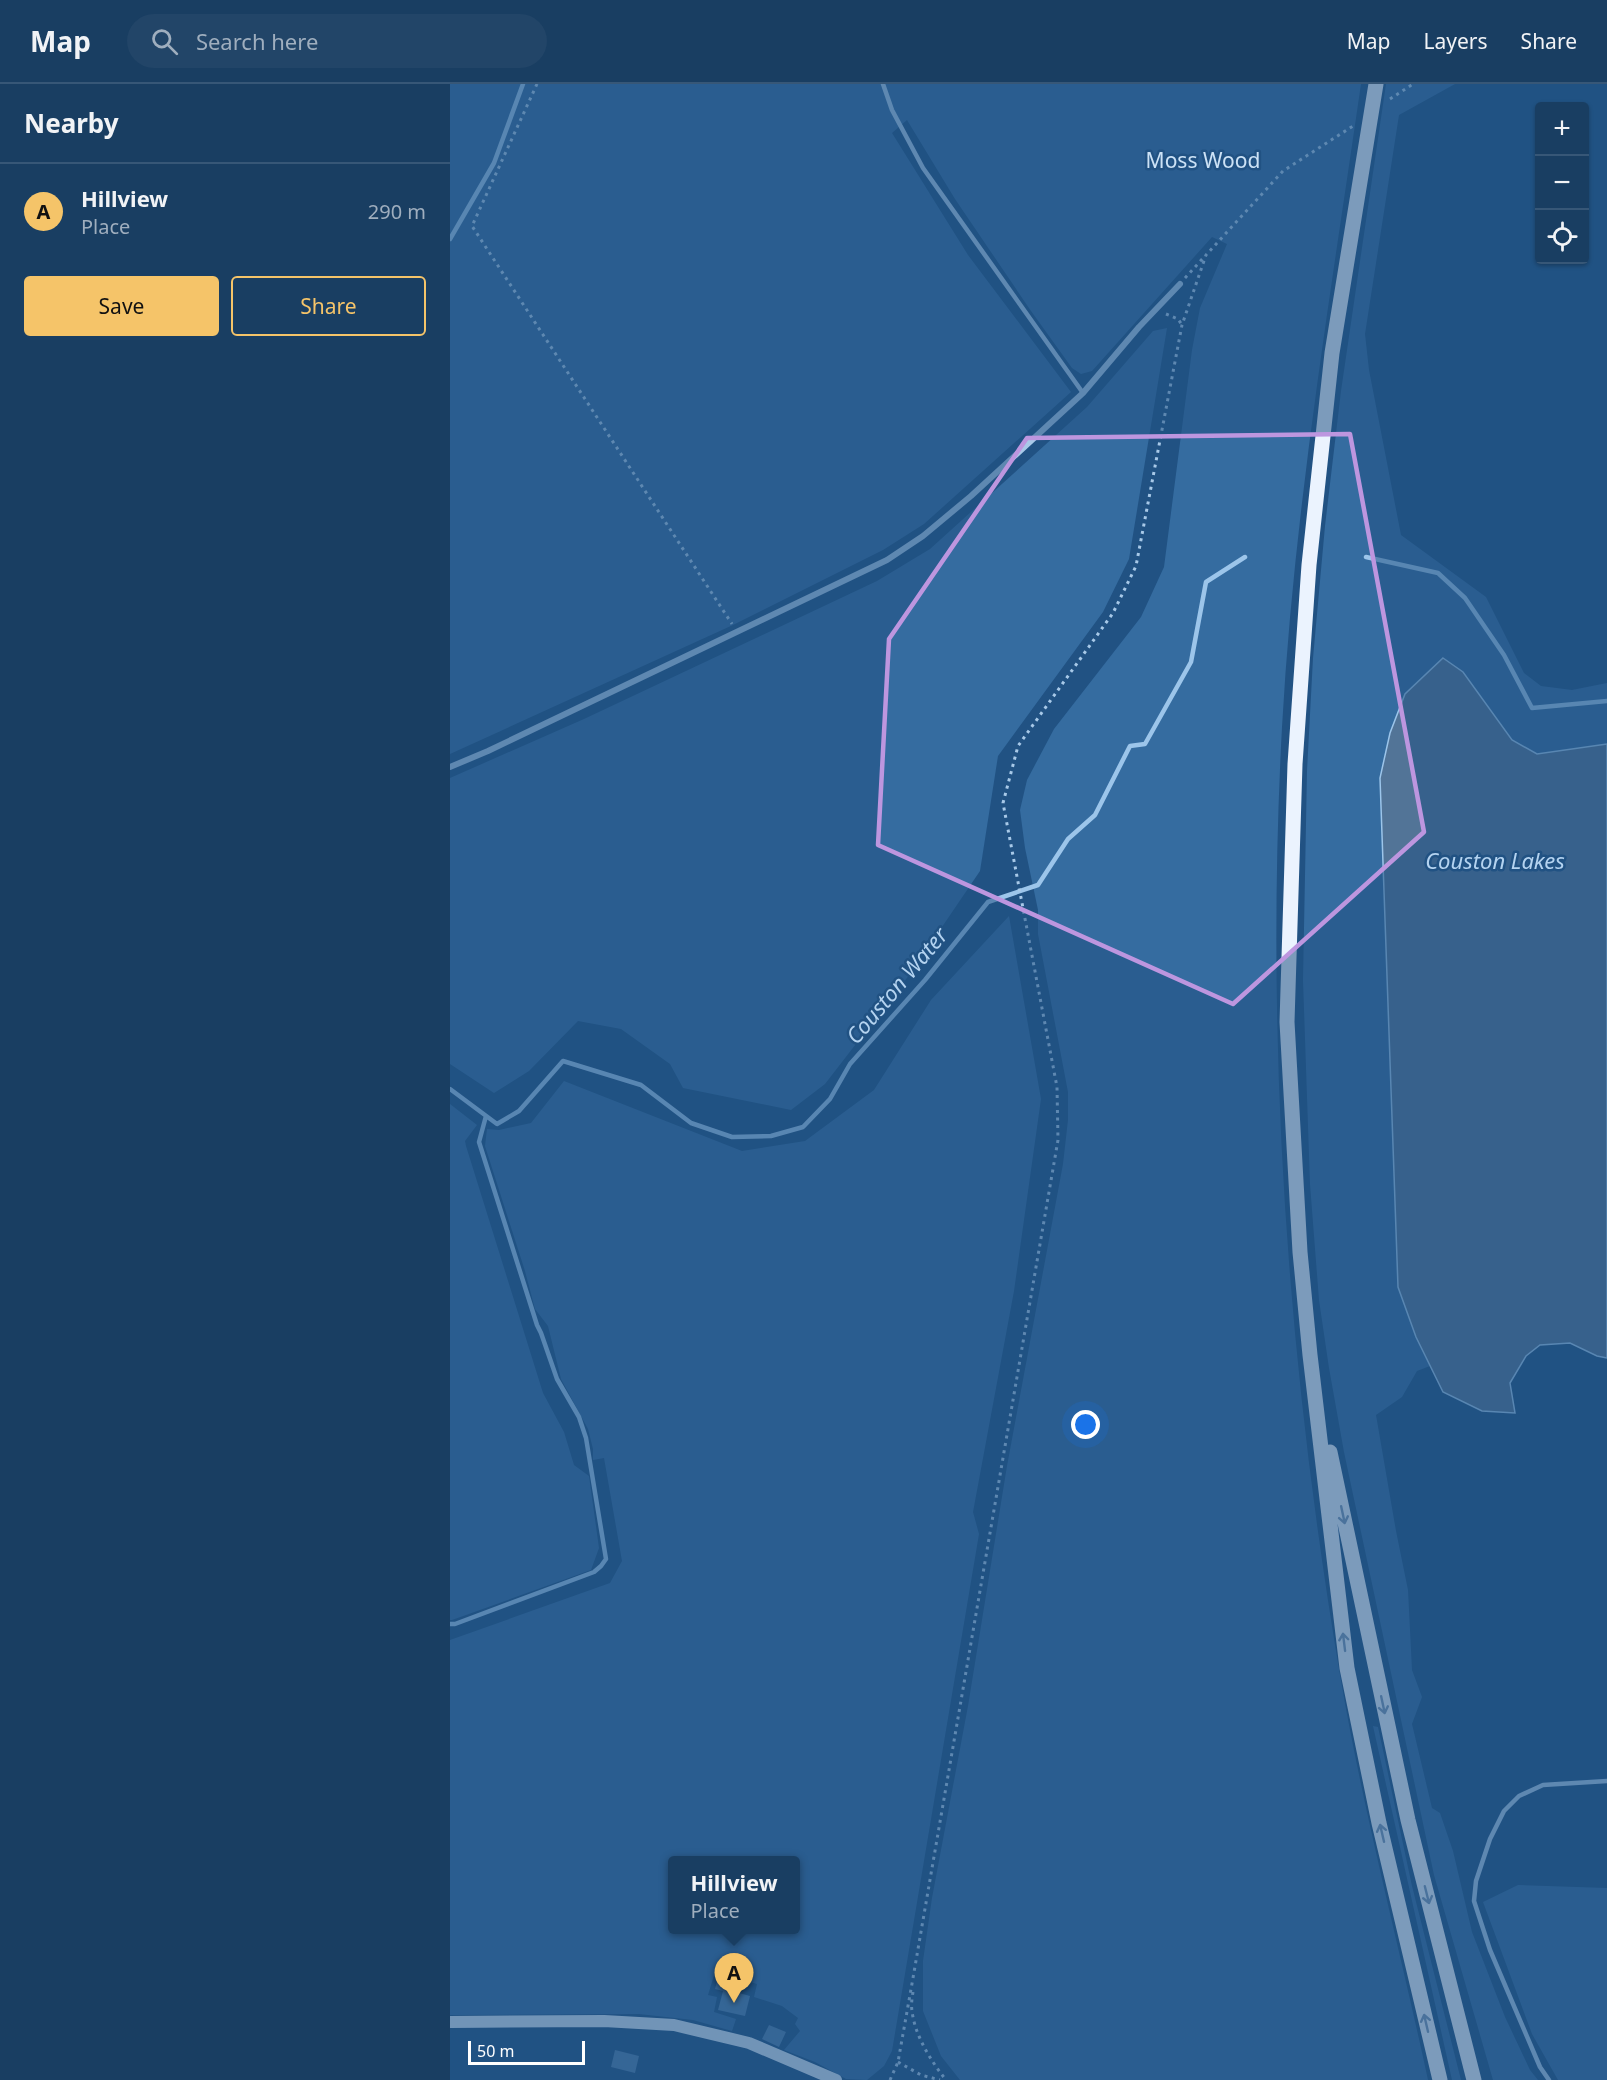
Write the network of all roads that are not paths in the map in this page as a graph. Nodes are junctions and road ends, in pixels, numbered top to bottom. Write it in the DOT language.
graph roads {
  1 [pos="883,84"];
  2 [pos="1376,84"];
  3 [pos="1180,284"];
  4 [pos="1083,393"];
  5 [pos="450,767"];
  6 [pos="1310,1355"];
  7 [pos="1607,1781"];
  8 [pos="1453,1996"];
  9 [pos="450,2022"];
  10 [pos="836,2080"];
  11 [pos="1440,2080"];
  12 [pos="1474,2080"];
  13 [pos="1484,2080"];
  14 [pos="1549,2080"];
  1 -- 4 [label="lane"];
  2 -- 6 [label="main road"];
  3 -- 4 [label="street"];
  4 -- 5 [label="street"];
  6 -- 8 [label="main road, one-way"];
  11 -- 6 [label="main road, one-way"];
  7 -- 14 [label="lane"];
  8 -- 12 [label="main road"];
  8 -- 13 [label="main road"];
  9 -- 10 [label="main road"];
}
